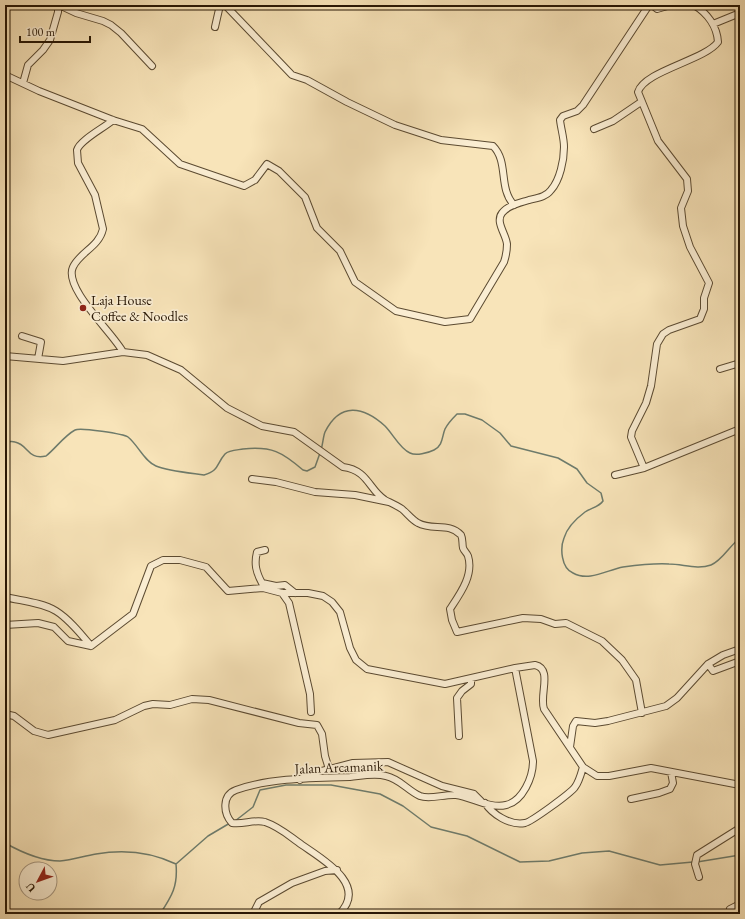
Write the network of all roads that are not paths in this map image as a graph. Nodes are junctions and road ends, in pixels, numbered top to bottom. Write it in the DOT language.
graph roads {
  1 [pos="58,5"];
  2 [pos="220,5"];
  3 [pos="225,5"];
  4 [pos="649,5"];
  5 [pos="652,5"];
  6 [pos="670,5"];
  7 [pos="694,5"];
  8 [pos="740,13"];
  9 [pos="713,24"];
  10 [pos="215,27"];
  11 [pos="152,66"];
  12 [pos="5,75"];
  13 [pos="23,84"];
  14 [pos="642,102"];
  15 [pos="113,120"];
  16 [pos="594,129"];
  17 [pos="514,205"];
  18 [pos="22,336"];
  19 [pos="122,352"];
  20 [pos="5,356"];
  21 [pos="38,359"];
  22 [pos="740,363"];
  23 [pos="720,369"];
  24 [pos="740,429"];
  25 [pos="644,468"];
  26 [pos="615,475"];
  27 [pos="252,479"];
  28 [pos="391,502"];
  29 [pos="265,550"];
  30 [pos="282,593"];
  31 [pos="295,593"];
  32 [pos="5,597"];
  33 [pos="5,625"];
  34 [pos="90,646"];
  35 [pos="740,649"];
  36 [pos="740,661"];
  37 [pos="708,664"];
  38 [pos="515,668"];
  39 [pos="471,679"];
  40 [pos="311,712"];
  41 [pos="642,713"];
  42 [pos="5,714"];
  43 [pos="459,736"];
  44 [pos="570,747"];
  45 [pos="583,767"];
  46 [pos="330,769"];
  47 [pos="671,772"];
  48 [pos="300,780"];
  49 [pos="740,785"];
  50 [pos="631,799"];
  51 [pos="483,802"];
  52 [pos="740,828"];
  53 [pos="337,870"];
  54 [pos="699,877"];
  55 [pos="740,904"];
  56 [pos="730,909"];
  57 [pos="253,914"];
  58 [pos="339,914"];
  1 -- 11 [label="street"];
  1 -- 13 [label="street"];
  2 -- 10 [label="street"];
  3 -- 17 [label="street"];
  4 -- 17 [label="street"];
  5 -- 6 [label="street"];
  7 -- 9 [label="street"];
  8 -- 9 [label="street"];
  9 -- 14 [label="street"];
  12 -- 13 [label="street"];
  13 -- 15 [label="street"];
  14 -- 16 [label="street"];
  14 -- 25 [label="street"];
  15 -- 17 [label="street"];
  15 -- 19 [label="street"];
  18 -- 21 [label="street"];
  19 -- 21 [label="street"];
  19 -- 28 [label="street"];
  20 -- 21 [label="street"];
  22 -- 23 [label="street"];
  24 -- 25 [label="street"];
  25 -- 26 [label="street"];
  27 -- 28 [label="street"];
  28 -- 41 [label="street"];
  29 -- 31 [label="street"];
  30 -- 31 [label="street"];
  30 -- 34 [label="street"];
  30 -- 40 [label="street"];
  31 -- 39 [label="street"];
  32 -- 34 [label="street"];
  33 -- 34 [label="street"];
  35 -- 37 [label="street"];
  36 -- 37 [label="street"];
  37 -- 41 [label="street"];
  38 -- 39 [label="street"];
  38 -- 44 [label="street"];
  38 -- 51 [label="street, Jalan Arcamanik"];
  39 -- 43 [label="street"];
  41 -- 44 [label="street"];
  42 -- 46 [label="street"];
  44 -- 45 [label="street"];
  45 -- 47 [label="street"];
  45 -- 51 [label="street"];
  46 -- 48 [label="street"];
  46 -- 51 [label="street"];
  47 -- 49 [label="street"];
  47 -- 50 [label="street"];
  48 -- 51 [label="street, Jalan Arcamanik"];
  48 -- 53 [label="street, Jalan Arcamanik"];
  52 -- 54 [label="street"];
  53 -- 57 [label="street"];
  53 -- 58 [label="street, Jalan Arcamanik"];
  55 -- 56 [label="street"];
}
